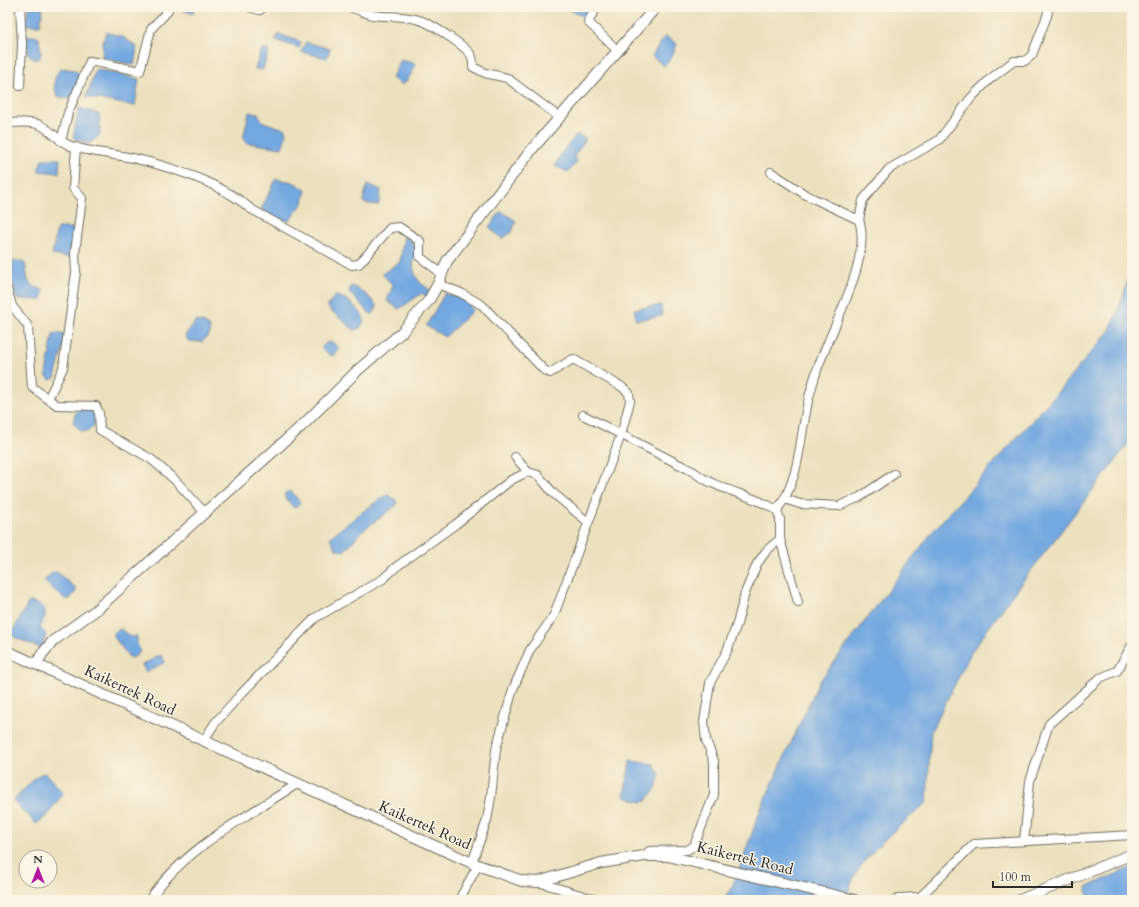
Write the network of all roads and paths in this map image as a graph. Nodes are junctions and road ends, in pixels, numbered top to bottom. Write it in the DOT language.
graph roads {
  1 [pos="20,7"];
  2 [pos="169,7"];
  3 [pos="248,7"];
  4 [pos="262,7"];
  5 [pos="349,7"];
  6 [pos="597,7"];
  7 [pos="656,7"];
  8 [pos="1049,7"];
  9 [pos="618,51"];
  10 [pos="20,86"];
  11 [pos="560,117"];
  12 [pos="7,123"];
  13 [pos="61,141"];
  14 [pos="76,147"];
  15 [pos="771,172"];
  16 [pos="859,220"];
  17 [pos="441,273"];
  18 [pos="438,284"];
  19 [pos="7,289"];
  20 [pos="48,399"];
  21 [pos="584,415"];
  22 [pos="621,435"];
  23 [pos="515,457"];
  24 [pos="528,472"];
  25 [pos="894,474"];
  26 [pos="785,499"];
  27 [pos="777,510"];
  28 [pos="204,512"];
  29 [pos="588,522"];
  30 [pos="780,540"];
  31 [pos="798,602"];
  32 [pos="1132,645"];
  33 [pos="7,651"];
  34 [pos="37,663"];
  35 [pos="204,740"];
  36 [pos="296,784"];
  37 [pos="1132,835"];
  38 [pos="1024,841"];
  39 [pos="1132,854"];
  40 [pos="644,856"];
  41 [pos="475,864"];
  42 [pos="538,882"];
  43 [pos="148,900"];
  44 [pos="459,900"];
  45 [pos="597,900"];
  46 [pos="854,900"];
  47 [pos="896,900"];
  48 [pos="1020,900"];
  1 -- 10 [label="street"];
  2 -- 13 [label="street"];
  3 -- 4 [label="street"];
  5 -- 11 [label="street"];
  6 -- 9 [label="street"];
  7 -- 9 [label="main road"];
  8 -- 16 [label="street"];
  9 -- 11 [label="main road"];
  11 -- 17 [label="main road"];
  12 -- 13 [label="street"];
  13 -- 14 [label="street"];
  14 -- 17 [label="street"];
  14 -- 20 [label="street"];
  15 -- 16 [label="street"];
  16 -- 26 [label="street"];
  17 -- 18 [label="main road"];
  18 -- 22 [label="street"];
  18 -- 28 [label="main road"];
  19 -- 20 [label="street"];
  20 -- 28 [label="street"];
  21 -- 22 [label="street"];
  22 -- 27 [label="street"];
  22 -- 29 [label="street"];
  23 -- 24 [label="street"];
  24 -- 29 [label="street"];
  24 -- 35 [label="street"];
  25 -- 26 [label="street"];
  26 -- 27 [label="street"];
  27 -- 30 [label="street"];
  28 -- 34 [label="main road"];
  29 -- 41 [label="street"];
  30 -- 31 [label="street"];
  30 -- 40 [label="street"];
  32 -- 38 [label="street"];
  33 -- 34 [label="main road, Kaikertek Road"];
  34 -- 35 [label="main road, Kaikertek Road"];
  35 -- 36 [label="main road, Kaikertek Road"];
  36 -- 41 [label="main road, Kaikertek Road"];
  36 -- 43 [label="street"];
  37 -- 38 [label="street"];
  38 -- 47 [label="street"];
  39 -- 48 [label="main road"];
  40 -- 42 [label="main road, Kaikertek Road"];
  40 -- 46 [label="main road, Kaikertek Road"];
  41 -- 42 [label="main road, Kaikertek Road"];
  41 -- 44 [label="street"];
  42 -- 45 [label="street"];
}
